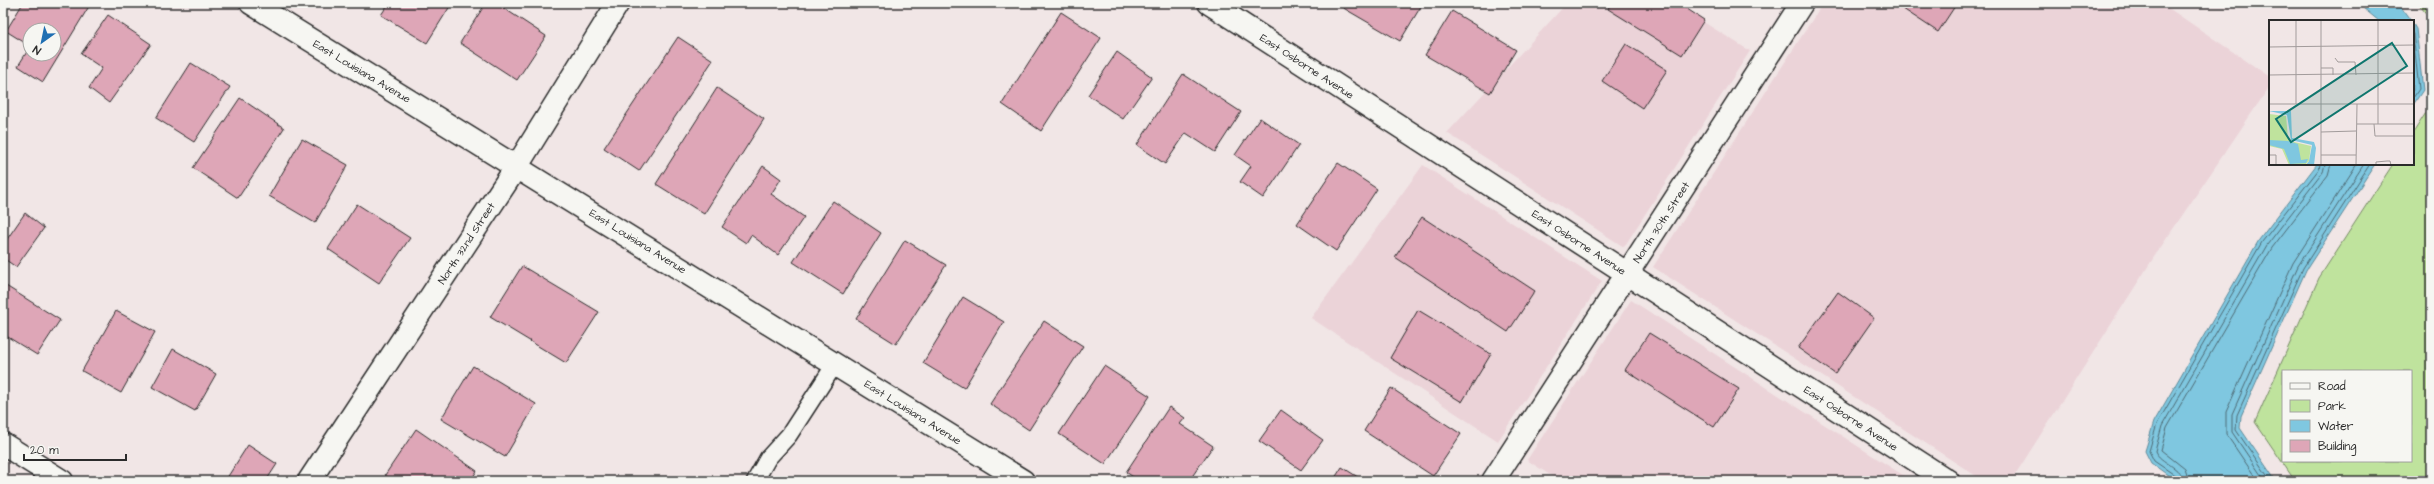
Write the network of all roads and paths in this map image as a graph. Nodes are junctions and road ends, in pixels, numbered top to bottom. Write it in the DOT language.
graph roads {
  1 [pos="251,3"];
  2 [pos="618,3"];
  3 [pos="1209,3"];
  4 [pos="1802,3"];
  5 [pos="517,166"];
  6 [pos="1628,274"];
  7 [pos="835,364"];
  8 [pos="3,444"];
  9 [pos="62,481"];
  10 [pos="309,481"];
  11 [pos="755,481"];
  12 [pos="1023,481"];
  13 [pos="1493,481"];
  14 [pos="1948,481"];
  1 -- 5 [label="street, East Louisiana Avenue"];
  2 -- 5 [label="street, North 32nd Street"];
  3 -- 6 [label="street, East Osborne Avenue"];
  4 -- 6 [label="street, North 30th Street"];
  5 -- 7 [label="street, East Louisiana Avenue"];
  5 -- 10 [label="street, North 32nd Street"];
  6 -- 13 [label="street, North 30th Street"];
  6 -- 14 [label="street, East Osborne Avenue"];
  7 -- 11 [label="lane"];
  7 -- 12 [label="street, East Louisiana Avenue"];
  8 -- 9 [label="street"];
}
